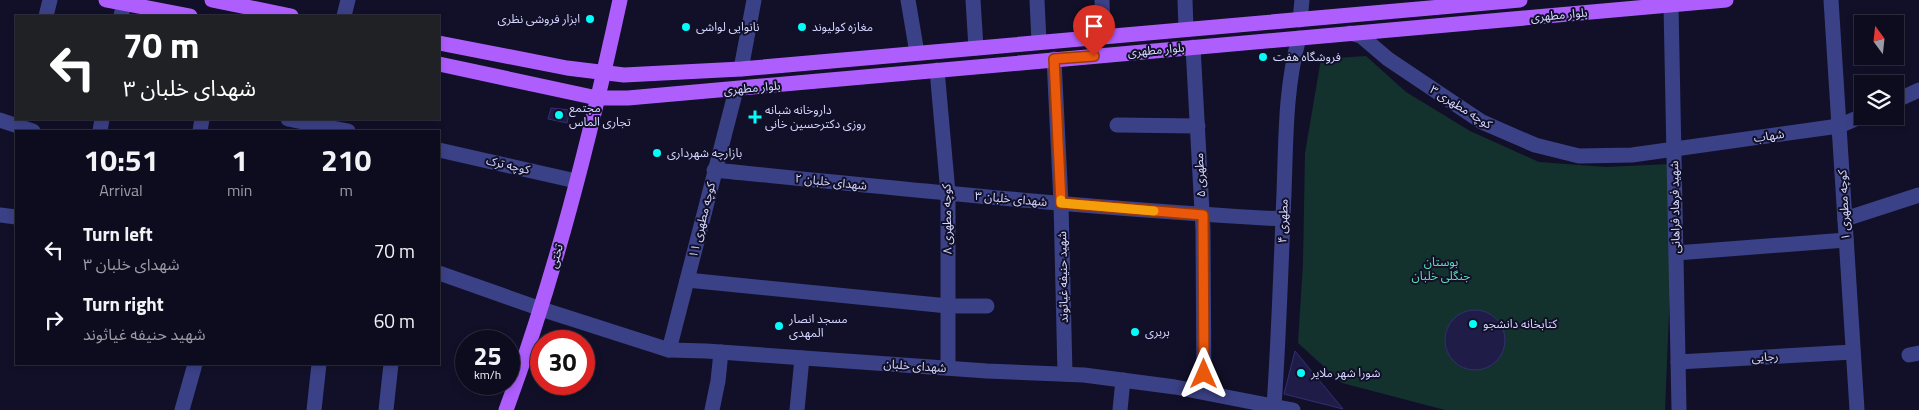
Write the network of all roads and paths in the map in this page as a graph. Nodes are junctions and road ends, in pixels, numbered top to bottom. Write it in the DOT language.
graph roads {
  1 [pos="50,0"];
  2 [pos="106,0"];
  3 [pos="212,0"];
  4 [pos="348,0"];
  5 [pos="620,0"];
  6 [pos="754,0"];
  7 [pos="908,0"];
  8 [pos="973,0"];
  9 [pos="1037,0"];
  10 [pos="1102,0"];
  11 [pos="1185,0"];
  12 [pos="1302,0"];
  13 [pos="1520,0"];
  14 [pos="1726,0"];
  15 [pos="1831,0"];
  16 [pos="1422,4"];
  17 [pos="1671,5"];
  18 [pos="122,10"];
  19 [pos="46,15"];
  20 [pos="179,15"];
  21 [pos="286,15"];
  22 [pos="344,15"];
  23 [pos="1300,20"];
  24 [pos="1186,30"];
  25 [pos="1350,33"];
  26 [pos="1103,37"];
  27 [pos="1299,38"];
  28 [pos="1039,42"];
  29 [pos="440,43"];
  30 [pos="1193,47"];
  31 [pos="976,48"];
  32 [pos="916,53"];
  33 [pos="1054,59"];
  34 [pos="440,64"];
  35 [pos="742,69"];
  36 [pos="937,70"];
  37 [pos="604,73"];
  38 [pos="736,90"];
  39 [pos="1919,90"];
  40 [pos="1904,97"];
  41 [pos="597,98"];
  42 [pos="1854,119"];
  43 [pos="0,120"];
  44 [pos="293,120"];
  45 [pos="1117,125"];
  46 [pos="29,126"];
  47 [pos="1198,126"];
  48 [pos="1839,126"];
  49 [pos="343,130"];
  50 [pos="440,150"];
  51 [pos="1674,150"];
  52 [pos="714,170"];
  53 [pos="576,181"];
  54 [pos="948,193"];
  55 [pos="1919,195"];
  56 [pos="1061,203"];
  57 [pos="0,215"];
  58 [pos="1203,215"];
  59 [pos="15,217"];
  60 [pos="1283,219"];
  61 [pos="1845,219"];
  62 [pos="1846,240"];
  63 [pos="1676,254"];
  64 [pos="440,273"];
  65 [pos="687,280"];
  66 [pos="948,306"];
  67 [pos="987,306"];
  68 [pos="541,309"];
  69 [pos="669,350"];
  70 [pos="721,352"];
  71 [pos="1853,352"];
  72 [pos="802,358"];
  73 [pos="1678,362"];
  74 [pos="195,365"];
  75 [pos="319,365"];
  76 [pos="391,365"];
  77 [pos="948,368"];
  78 [pos="1065,374"];
  79 [pos="1123,380"];
  80 [pos="1204,392"];
  81 [pos="1238,404"];
  82 [pos="1274,406"];
  83 [pos="182,410"];
  84 [pos="314,410"];
  85 [pos="386,410"];
  86 [pos="506,410"];
  87 [pos="712,410"];
  88 [pos="798,410"];
  89 [pos="1120,410"];
  90 [pos="1293,410"];
  91 [pos="1679,410"];
  92 [pos="1857,410"];
  1 -- 19 [label="street"];
  2 -- 18 [label="main road"];
  3 -- 21 [label="main road"];
  4 -- 22 [label="street"];
  5 -- 37 [label="main road, تختی"];
  6 -- 35 [label="street"];
  7 -- 32 [label="street"];
  8 -- 31 [label="street"];
  9 -- 28 [label="street"];
  10 -- 26 [label="street"];
  11 -- 24 [label="street"];
  12 -- 23 [label="street"];
  13 -- 16 [label="main road, بلوار مطهری"];
  14 -- 17 [label="main road, بلوار مطهری"];
  15 -- 48 [label="street, کوچه مطهری ۱"];
  16 -- 23 [label="main road, بلوار مطهری"];
  17 -- 25 [label="main road, بلوار مطهری"];
  17 -- 51 [label="street, شهید فرهاد فراهانی"];
  18 -- 20 [label="main road"];
  23 -- 24 [label="main road, بلوار مطهری"];
  24 -- 26 [label="main road, بلوار مطهری"];
  25 -- 27 [label="main road, بلوار مطهری"];
  25 -- 51 [label="street, کوچه مطهری ۳"];
  26 -- 28 [label="main road, بلوار مطهری"];
  27 -- 30 [label="main road, بلوار مطهری"];
  27 -- 60 [label="street, مطهری ۴"];
  28 -- 31 [label="main road, بلوار مطهری"];
  29 -- 37 [label="main road, بلوار مطهری"];
  30 -- 33 [label="main road, بلوار مطهری"];
  30 -- 47 [label="street, مطهری ۵"];
  31 -- 32 [label="main road, بلوار مطهری"];
  32 -- 35 [label="main road, بلوار مطهری"];
  33 -- 36 [label="main road, بلوار مطهری"];
  33 -- 56 [label="street, شهید حنیفه غیاثوند"];
  34 -- 41 [label="main road, بلوار مطهری"];
  35 -- 37 [label="main road, بلوار مطهری"];
  36 -- 38 [label="main road, بلوار مطهری"];
  36 -- 54 [label="street, کوچه مطهری ۸"];
  37 -- 41 [label="main road, تختی"];
  38 -- 41 [label="main road, بلوار مطهری"];
  38 -- 52 [label="street, کوچه مطهری ۱۱"];
  39 -- 40 [label="street"];
  41 -- 53 [label="main road, تختی"];
  42 -- 48 [label="street, شهاب"];
  43 -- 46 [label="street"];
  44 -- 49 [label="street"];
  45 -- 47 [label="street"];
  47 -- 58 [label="street, مطهری ۵"];
  48 -- 51 [label="street, شهاب"];
  48 -- 61 [label="street, کوچه مطهری ۱"];
  50 -- 53 [label="street, کوچه ترک"];
  51 -- 63 [label="street, شهید فرهاد فراهانی"];
  52 -- 54 [label="street, شهدای خلبان ۲"];
  52 -- 65 [label="street, کوچه مطهری ۱۱"];
  53 -- 68 [label="main road, تختی"];
  54 -- 56 [label="street, شهدای خلبان ۳"];
  54 -- 66 [label="street, کوچه مطهری ۸"];
  55 -- 61 [label="street"];
  56 -- 58 [label="street, شهدای خلبان ۳"];
  56 -- 78 [label="street, شهید حنیفه غیاثوند"];
  57 -- 59 [label="street"];
  58 -- 60 [label="street, شهدای خلبان ۳"];
  58 -- 80 [label="street, مطهری ۵"];
  60 -- 82 [label="street, مطهری ۴"];
  61 -- 62 [label="street, کوچه مطهری ۱"];
  62 -- 63 [label="street"];
  62 -- 71 [label="street, کوچه مطهری ۱"];
  63 -- 73 [label="street, شهید فرهاد فراهانی"];
  64 -- 68 [label="street, شهدای خلبان"];
  65 -- 66 [label="street"];
  65 -- 69 [label="street, کوچه مطهری ۱۱"];
  66 -- 67 [label="street"];
  66 -- 77 [label="street, کوچه مطهری ۸"];
  68 -- 69 [label="street, شهدای خلبان"];
  68 -- 86 [label="main road, تختی"];
  69 -- 70 [label="street, شهدای خلبان"];
  70 -- 72 [label="street, شهدای خلبان"];
  70 -- 87 [label="street"];
  71 -- 73 [label="street, رجایی"];
  71 -- 92 [label="street, کوچه مطهری ۱"];
  72 -- 77 [label="street, شهدای خلبان"];
  72 -- 88 [label="street"];
  73 -- 91 [label="street, شهید فرهاد فراهانی"];
  74 -- 83 [label="street"];
  75 -- 84 [label="street"];
  76 -- 85 [label="street"];
  77 -- 78 [label="street, شهدای خلبان"];
  78 -- 79 [label="street, شهدای خلبان"];
  79 -- 80 [label="street, شهدای خلبان"];
  79 -- 89 [label="street"];
  80 -- 81 [label="street, شهدای خلبان"];
  81 -- 82 [label="street, شهدای خلبان"];
  82 -- 90 [label="street, شهدای خلبان"];
}
